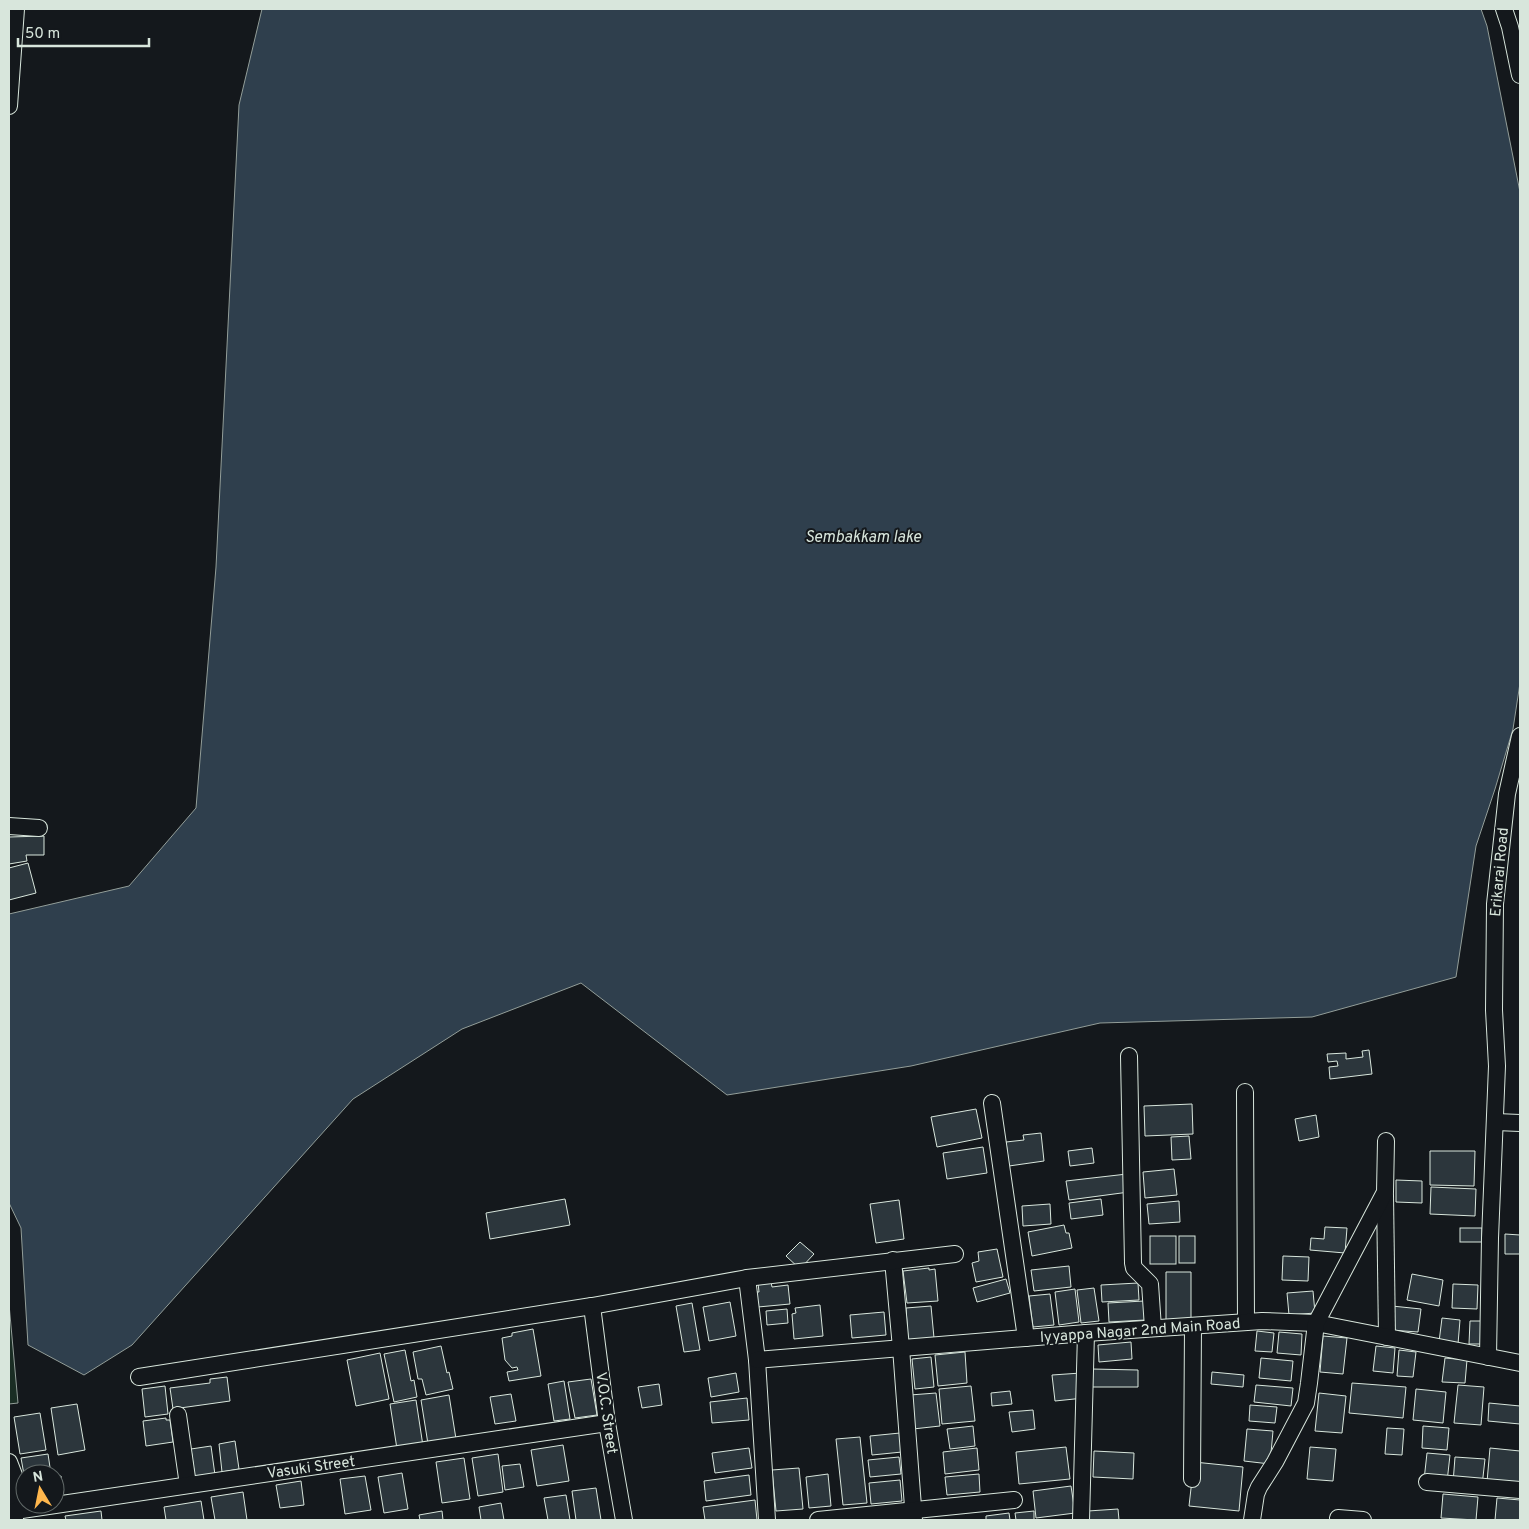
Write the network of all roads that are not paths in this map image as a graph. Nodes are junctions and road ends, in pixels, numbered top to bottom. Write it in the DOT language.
graph roads {
  1 [pos="16,9"];
  2 [pos="1504,9"];
  3 [pos="1515,27"];
  4 [pos="1520,75"];
  5 [pos="9,106"];
  6 [pos="1520,736"];
  7 [pos="1513,794"];
  8 [pos="9,826"];
  9 [pos="39,828"];
  10 [pos="1129,1056"];
  11 [pos="1245,1092"];
  12 [pos="992,1103"];
  13 [pos="1496,1122"];
  14 [pos="1520,1124"];
  15 [pos="1386,1141"];
  16 [pos="1385,1192"];
  17 [pos="955,1254"];
  18 [pos="893,1260"];
  19 [pos="747,1278"];
  20 [pos="592,1306"];
  21 [pos="1246,1322"];
  22 [pos="1316,1323"];
  23 [pos="1193,1326"];
  24 [pos="1153,1328"];
  25 [pos="1086,1333"];
  26 [pos="1387,1337"];
  27 [pos="1026,1338"];
  28 [pos="901,1348"];
  29 [pos="1488,1357"];
  30 [pos="757,1360"];
  31 [pos="1520,1363"];
  32 [pos="139,1377"];
  33 [pos="178,1415"];
  34 [pos="607,1423"];
  35 [pos="9,1462"];
  36 [pos="1192,1479"];
  37 [pos="1427,1482"];
  38 [pos="188,1485"];
  39 [pos="1520,1490"];
  40 [pos="1014,1500"];
  41 [pos="15,1516"];
  42 [pos="913,1516"];
  43 [pos="1338,1518"];
  44 [pos="624,1520"];
  45 [pos="767,1520"];
  46 [pos="818,1520"];
  47 [pos="1081,1520"];
  48 [pos="1252,1520"];
  49 [pos="1363,1520"];
  1 -- 5 [label="street"];
  2 -- 3 [label="street"];
  3 -- 4 [label="street"];
  6 -- 7 [label="street, Erikarai Road"];
  7 -- 13 [label="street, Erikarai Road"];
  8 -- 9 [label="street"];
  10 -- 24 [label="street"];
  11 -- 21 [label="street"];
  12 -- 27 [label="street"];
  13 -- 14 [label="street"];
  13 -- 29 [label="street, Erikarai Road"];
  15 -- 16 [label="street"];
  16 -- 22 [label="street"];
  16 -- 26 [label="street"];
  17 -- 18 [label="street"];
  18 -- 19 [label="street"];
  18 -- 28 [label="street"];
  19 -- 20 [label="street"];
  19 -- 30 [label="street"];
  20 -- 32 [label="street"];
  20 -- 34 [label="street, V.O.C. Street"];
  21 -- 22 [label="street, Iyyappa Nagar 2nd Main Road"];
  21 -- 23 [label="street, Iyyappa Nagar 2nd Main Road"];
  22 -- 26 [label="street, Iyyappa Nagar 2nd Main Road"];
  22 -- 48 [label="street"];
  23 -- 24 [label="street, Iyyappa Nagar 2nd Main Road"];
  23 -- 36 [label="street"];
  24 -- 25 [label="street, Iyyappa Nagar 2nd Main Road"];
  25 -- 27 [label="street, Iyyappa Nagar 2nd Main Road"];
  25 -- 47 [label="street"];
  26 -- 29 [label="street, Iyyappa Nagar 2nd Main Road"];
  27 -- 28 [label="street, Iyyappa Nagar 2nd Main Road"];
  28 -- 30 [label="street, Iyyappa Nagar 2nd Main Road"];
  28 -- 42 [label="street"];
  29 -- 31 [label="street, Iyyappa Nagar 2nd Main Road"];
  30 -- 45 [label="street"];
  33 -- 38 [label="street"];
  34 -- 38 [label="street, Vasuki Street"];
  34 -- 44 [label="street, V.O.C. Street"];
  35 -- 41 [label="street"];
  37 -- 39 [label="street"];
  38 -- 41 [label="street, Vasuki Street"];
  40 -- 42 [label="street"];
  42 -- 46 [label="street"];
  43 -- 49 [label="street"];
}
